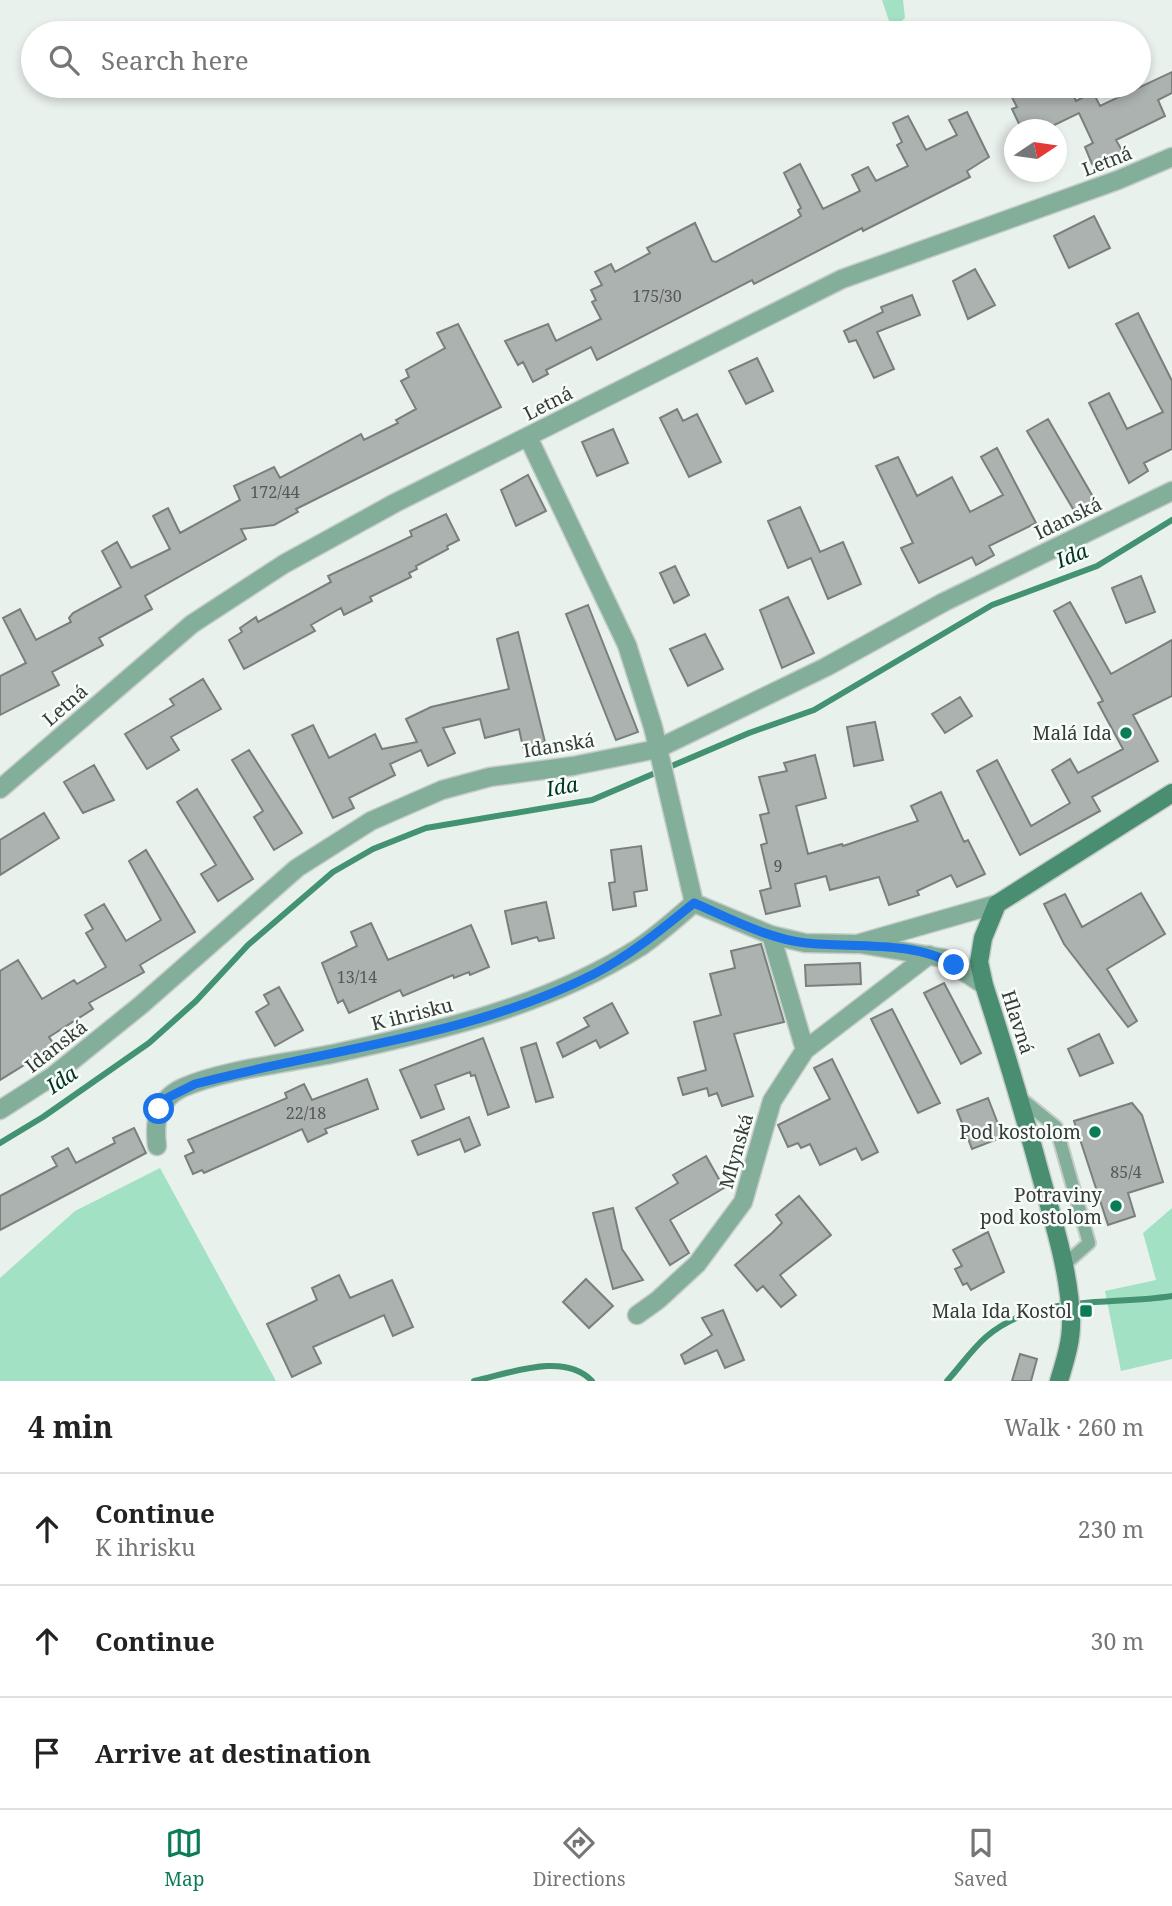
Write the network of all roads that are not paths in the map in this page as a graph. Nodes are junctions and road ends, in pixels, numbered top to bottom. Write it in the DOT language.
graph roads {
  1 [pos="1172,158"];
  2 [pos="528,437"];
  3 [pos="1172,491"];
  4 [pos="658,754"];
  5 [pos="0,789"];
  6 [pos="1172,793"];
  7 [pos="694,903"];
  8 [pos="997,904"];
  9 [pos="771,934"];
  10 [pos="857,944"];
  11 [pos="929,955"];
  12 [pos="984,985"];
  13 [pos="805,1050"];
  14 [pos="1019,1097"];
  15 [pos="0,1110"];
  16 [pos="158,1146"];
  17 [pos="1064,1265"];
  18 [pos="637,1315"];
  19 [pos="1067,1357"];
  20 [pos="1059,1381"];
  21 [pos="1066,1381"];
  1 -- 2 [label="street, Letná"];
  2 -- 4 [label="street"];
  2 -- 5 [label="street, Letná"];
  3 -- 4 [label="street, Idanská"];
  4 -- 7 [label="street"];
  4 -- 15 [label="street, Idanská"];
  6 -- 8 [label="main road"];
  7 -- 9 [label="street"];
  7 -- 16 [label="street, K ihrisku"];
  8 -- 10 [label="street"];
  8 -- 12 [label="main road, Hlavná"];
  9 -- 10 [label="street"];
  9 -- 13 [label="street"];
  10 -- 11 [label="street"];
  11 -- 12 [label="street"];
  11 -- 13 [label="street, Mlynská"];
  12 -- 14 [label="main road, Hlavná"];
  13 -- 18 [label="street, Mlynská"];
  14 -- 17 [label="main road, Hlavná"];
  14 -- 17 [label="lane"];
  17 -- 19 [label="main road, Hlavná"];
  19 -- 20 [label="main road, Hlavná"];
  19 -- 21 [label="main road, Hlavná"];
}
